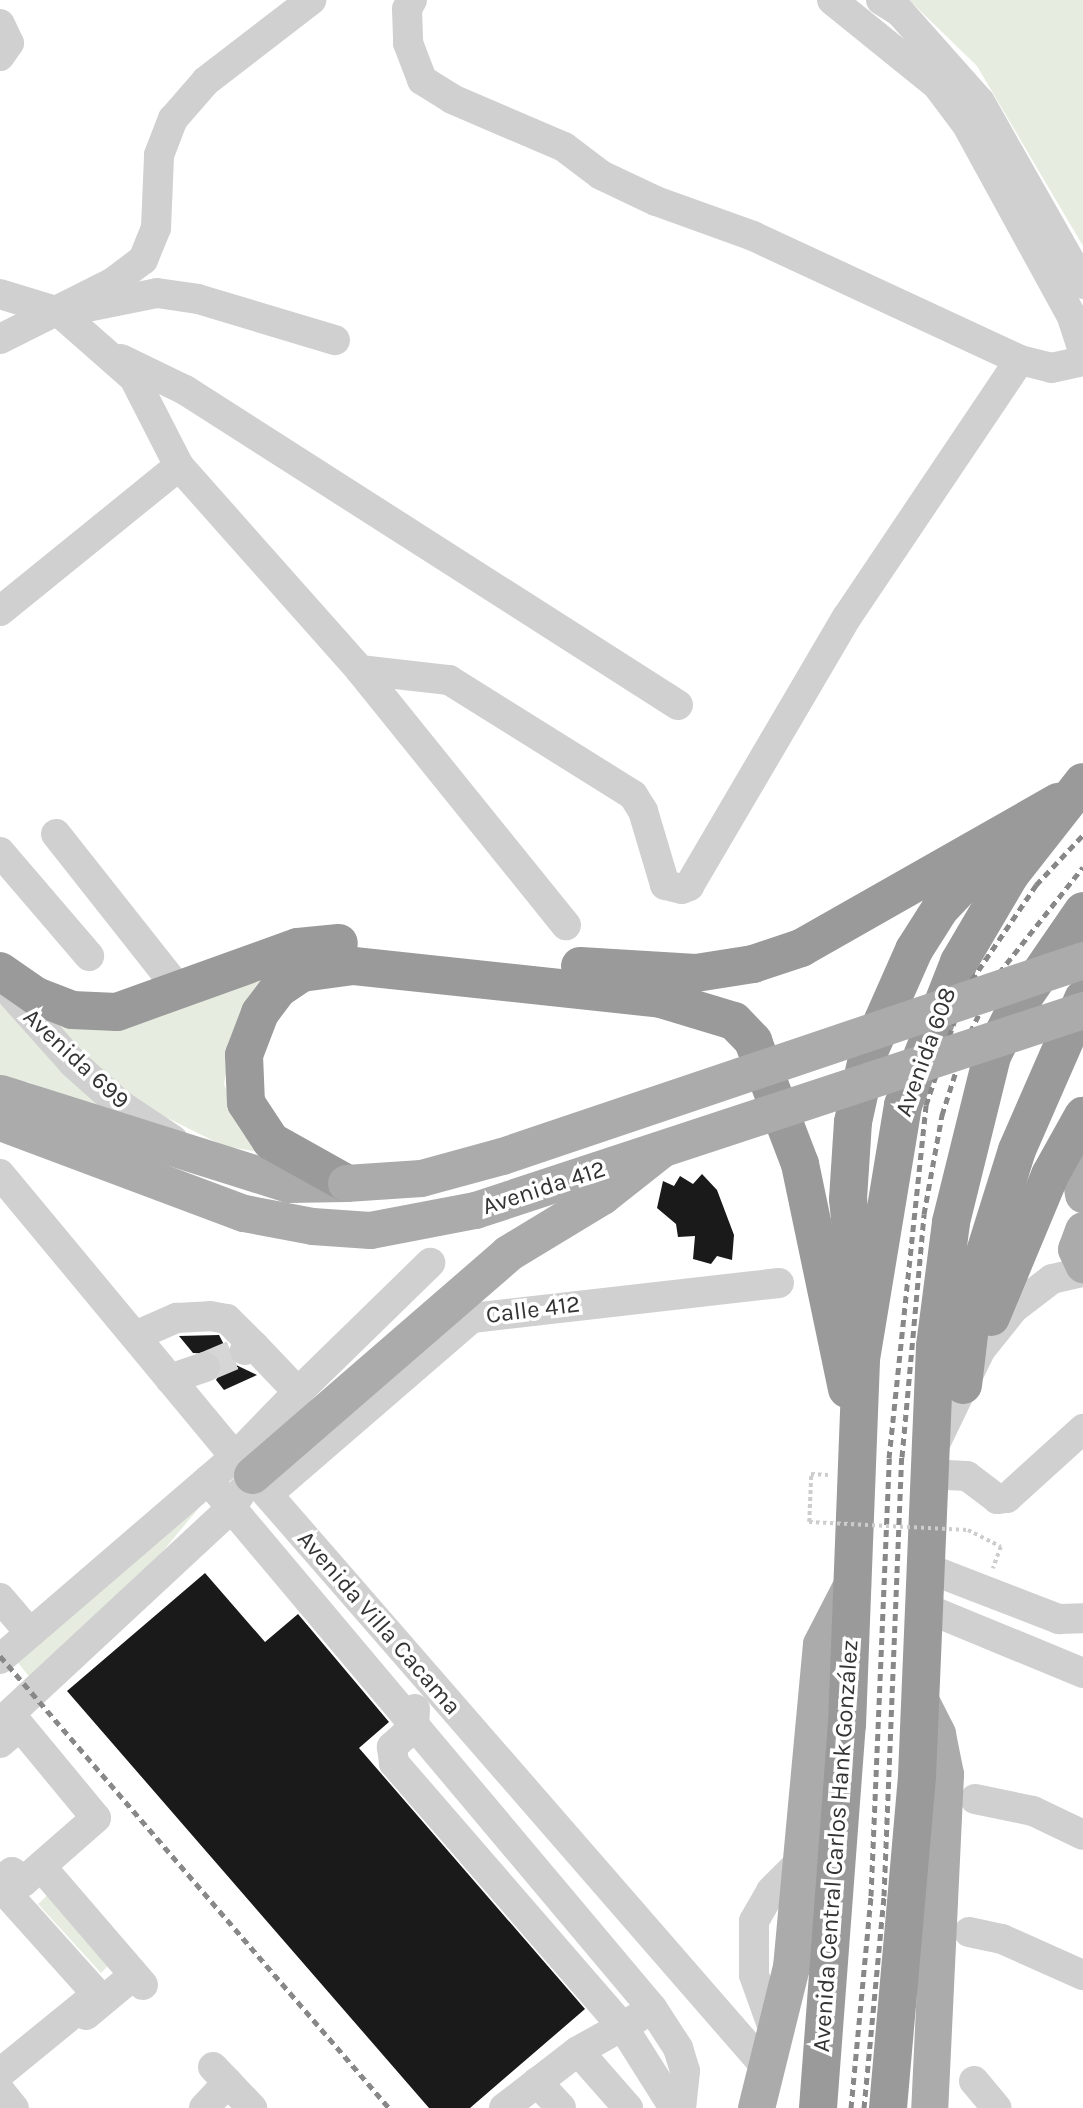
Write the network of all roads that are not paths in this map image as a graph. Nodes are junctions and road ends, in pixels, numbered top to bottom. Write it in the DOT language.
graph roads {
  1 [pos="311,0"];
  2 [pos="832,0"];
  3 [pos="881,0"];
  4 [pos="405,3"];
  5 [pos="0,24"];
  6 [pos="0,56"];
  7 [pos="1083,284"];
  8 [pos="0,294"];
  9 [pos="59,312"];
  10 [pos="0,338"];
  11 [pos="335,340"];
  12 [pos="1083,349"];
  13 [pos="108,353"];
  14 [pos="1020,360"];
  15 [pos="1083,361"];
  16 [pos="179,466"];
  17 [pos="0,611"];
  18 [pos="360,670"];
  19 [pos="677,705"];
  20 [pos="1076,789"];
  21 [pos="56,834"];
  22 [pos="0,852"];
  23 [pos="1083,911"];
  24 [pos="566,925"];
  25 [pos="89,956"];
  26 [pos="1083,960"];
  27 [pos="0,971"];
  28 [pos="0,981"];
  29 [pos="179,990"];
  30 [pos="1083,999"];
  31 [pos="1083,1010"];
  32 [pos="0,1093"];
  33 [pos="0,1122"];
  34 [pos="1079,1125"];
  35 [pos="659,1151"];
  36 [pos="194,1153"];
  37 [pos="0,1174"];
  38 [pos="346,1183"];
  39 [pos="1083,1194"];
  40 [pos="1083,1230"];
  41 [pos="430,1263"];
  42 [pos="1083,1264"];
  43 [pos="1083,1272"];
  44 [pos="779,1283"];
  45 [pos="135,1336"];
  46 [pos="862,1347"];
  47 [pos="981,1349"];
  48 [pos="205,1367"];
  49 [pos="170,1379"];
  50 [pos="963,1385"];
  51 [pos="298,1392"];
  52 [pos="1083,1429"];
  53 [pos="856,1433"];
  54 [pos="927,1467"];
  55 [pos="252,1475"];
  56 [pos="208,1480"];
  57 [pos="231,1508"];
  58 [pos="924,1567"];
  59 [pos="852,1584"];
  60 [pos="0,1598"];
  61 [pos="923,1607"];
  62 [pos="1075,1619"];
  63 [pos="30,1633"];
  64 [pos="396,1644"];
  65 [pos="1037,1651"];
  66 [pos="0,1659"];
  67 [pos="1077,1671"];
  68 [pos="920,1700"];
  69 [pos="0,1723"];
  70 [pos="414,1727"];
  71 [pos="0,1743"];
  72 [pos="975,1799"];
  73 [pos="95,1830"];
  74 [pos="1083,1835"];
  75 [pos="51,1878"];
  76 [pos="9,1888"];
  77 [pos="969,1932"];
  78 [pos="1083,1975"];
  79 [pos="108,1997"];
  80 [pos="652,2008"];
  81 [pos="623,2027"];
  82 [pos="578,2051"];
  83 [pos="765,2066"];
  84 [pos="0,2073"];
  85 [pos="974,2081"];
  86 [pos="537,2082"];
  87 [pos="0,2089"];
  88 [pos="14,2108"];
  89 [pos="205,2108"];
  90 [pos="252,2108"];
  91 [pos="503,2108"];
  92 [pos="561,2108"];
  93 [pos="628,2108"];
  94 [pos="674,2108"];
  95 [pos="681,2108"];
  96 [pos="756,2108"];
  97 [pos="818,2108"];
  98 [pos="888,2108"];
  99 [pos="929,2108"];
  100 [pos="997,2108"];
  1 -- 9 [label="street"];
  2 -- 12 [label="street"];
  3 -- 7 [label="street"];
  4 -- 14 [label="street"];
  5 -- 6 [label="street"];
  8 -- 9 [label="street"];
  9 -- 10 [label="street"];
  9 -- 11 [label="street"];
  9 -- 13 [label="street"];
  13 -- 16 [label="street"];
  13 -- 19 [label="street"];
  14 -- 15 [label="street"];
  14 -- 18 [label="street"];
  16 -- 17 [label="street"];
  16 -- 18 [label="street"];
  18 -- 24 [label="street"];
  20 -- 29 [label="highway"];
  20 -- 46 [label="highway, Avenida 608"];
  20 -- 46 [label="highway"];
  21 -- 29 [label="street"];
  22 -- 25 [label="street"];
  23 -- 54 [label="highway"];
  26 -- 38 [label="main road, Avenida 412, bridge"];
  27 -- 29 [label="highway"];
  28 -- 36 [label="street, Avenida 699"];
  30 -- 50 [label="highway"];
  31 -- 35 [label="main road, Avenida 412, bridge"];
  32 -- 36 [label="main road, Avenida 412"];
  33 -- 35 [label="main road, Avenida 412, bridge"];
  34 -- 39 [label="main road"];
  34 -- 47 [label="highway"];
  35 -- 55 [label="main road"];
  36 -- 38 [label="main road, Avenida 412"];
  37 -- 45 [label="street, Avenida Villa Cacama"];
  38 -- 53 [label="highway"];
  40 -- 42 [label="main road"];
  41 -- 51 [label="street"];
  43 -- 47 [label="street"];
  44 -- 55 [label="street, Calle 412"];
  45 -- 49 [label="street, Avenida Villa Cacama"];
  45 -- 51 [label="street"];
  46 -- 53 [label="highway, Avenida Central Carlos Hank González"];
  47 -- 50 [label="street"];
  48 -- 49 [label="street"];
  49 -- 55 [label="street, Avenida Villa Cacama"];
  50 -- 54 [label="street"];
  51 -- 55 [label="street"];
  52 -- 54 [label="street"];
  53 -- 59 [label="highway, Avenida Central Carlos Hank González"];
  54 -- 58 [label="highway"];
  55 -- 56 [label="street"];
  55 -- 57 [label="street"];
  55 -- 64 [label="street, Avenida Villa Cacama"];
  56 -- 57 [label="street"];
  56 -- 63 [label="street"];
  57 -- 69 [label="street"];
  57 -- 70 [label="street"];
  58 -- 61 [label="highway"];
  58 -- 62 [label="street"];
  59 -- 83 [label="main road, Avenida Central Carlos Hank González"];
  59 -- 97 [label="highway, Avenida Central Carlos Hank González"];
  60 -- 63 [label="street"];
  61 -- 65 [label="street"];
  61 -- 68 [label="highway"];
  62 -- 65 [label="street"];
  62 -- 67 [label="street"];
  63 -- 66 [label="street"];
  64 -- 70 [label="street"];
  64 -- 83 [label="street, Avenida Villa Cacama"];
  65 -- 67 [label="street"];
  68 -- 98 [label="highway"];
  68 -- 99 [label="main road"];
  70 -- 80 [label="street"];
  70 -- 81 [label="street"];
  71 -- 76 [label="street"];
  72 -- 74 [label="street"];
  73 -- 75 [label="street"];
  75 -- 76 [label="street"];
  75 -- 79 [label="street"];
  76 -- 79 [label="street"];
  76 -- 84 [label="street"];
  77 -- 78 [label="street"];
  79 -- 87 [label="street"];
  80 -- 81 [label="street"];
  80 -- 95 [label="street"];
  81 -- 82 [label="street"];
  81 -- 94 [label="street"];
  82 -- 86 [label="street"];
  82 -- 93 [label="street"];
  83 -- 96 [label="main road, Avenida Central Carlos Hank González"];
  85 -- 100 [label="street"];
  86 -- 91 [label="street"];
  86 -- 92 [label="street"];
  87 -- 88 [label="street"];
  89 -- 90 [label="street"];
}
